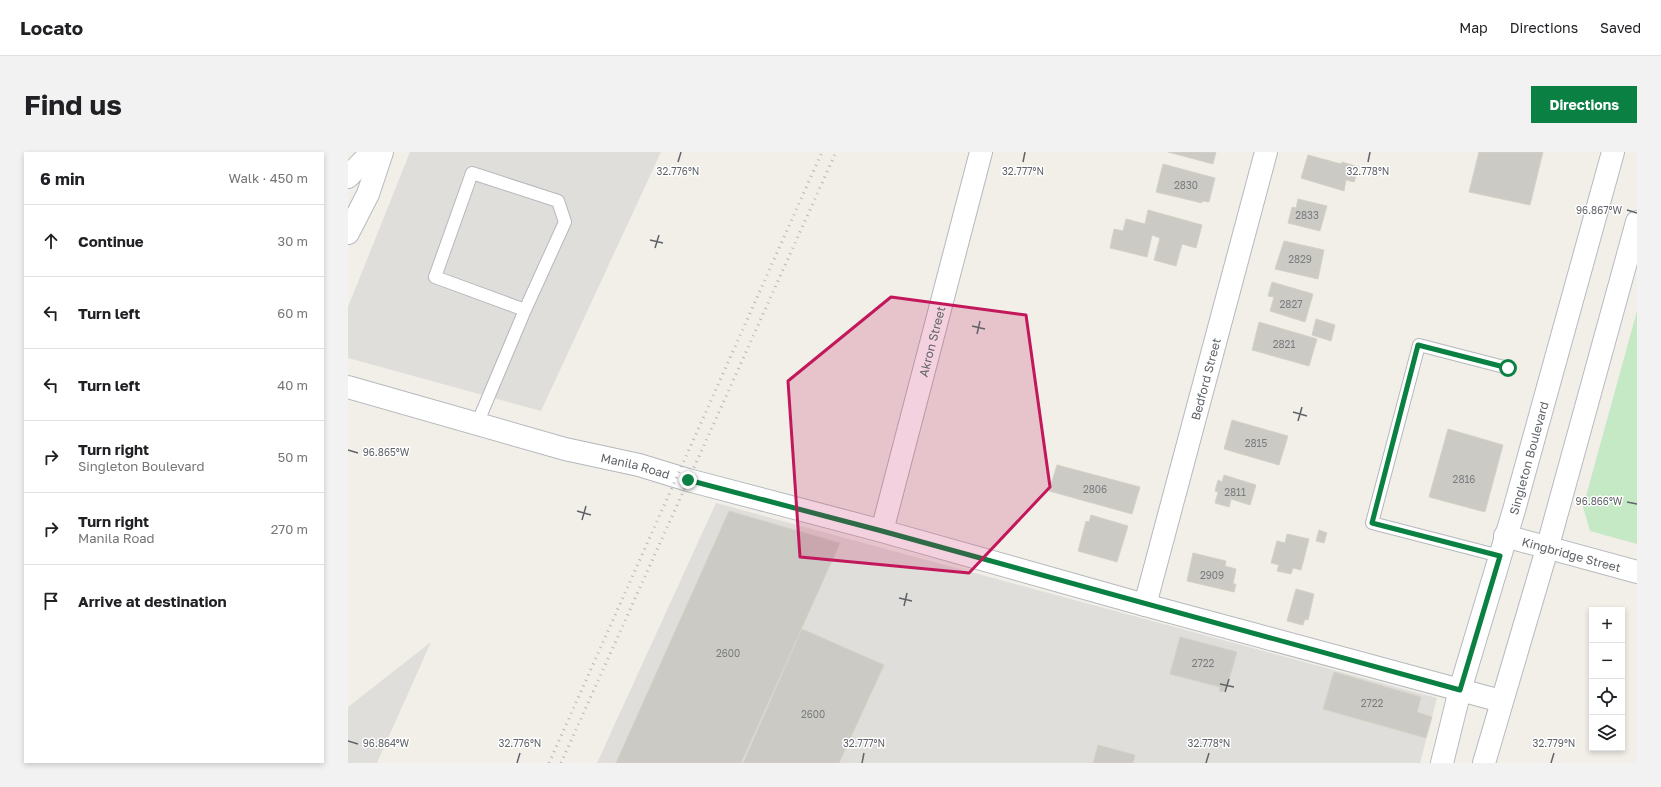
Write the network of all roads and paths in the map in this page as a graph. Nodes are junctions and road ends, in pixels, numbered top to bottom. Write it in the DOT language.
graph roads {
  1 [pos="372,152"];
  2 [pos="382,152"];
  3 [pos="981,152"];
  4 [pos="1266,152"];
  5 [pos="1613,152"];
  6 [pos="348,177"];
  7 [pos="1637,222"];
  8 [pos="348,233"];
  9 [pos="525,310"];
  10 [pos="1508,368"];
  11 [pos="348,387"];
  12 [pos="477,424"];
  13 [pos="882,531"];
  14 [pos="1503,546"];
  15 [pos="1547,549"];
  16 [pos="1637,572"];
  17 [pos="1145,605"];
  18 [pos="1460,690"];
  19 [pos="1501,701"];
  20 [pos="1442,763"];
  21 [pos="1484,763"];
  1 -- 6 [label="street"];
  2 -- 8 [label="street"];
  3 -- 13 [label="street, Akron Street"];
  4 -- 17 [label="street, Bedford Street"];
  5 -- 14 [label="street, Singleton Boulevard"];
  7 -- 15 [label="street"];
  9 -- 9 [label="lane"];
  9 -- 12 [label="lane"];
  10 -- 14 [label="lane"];
  11 -- 12 [label="street, Manila Road"];
  12 -- 13 [label="street, Manila Road"];
  13 -- 17 [label="street, Manila Road"];
  14 -- 15 [label="street, Kingbridge Street"];
  14 -- 18 [label="street, Singleton Boulevard"];
  15 -- 16 [label="street, Kingbridge Street"];
  15 -- 19 [label="street"];
  17 -- 18 [label="street, Manila Road"];
  18 -- 19 [label="street, Manila Road"];
  18 -- 20 [label="street, Singleton Boulevard"];
  19 -- 21 [label="street"];
}
